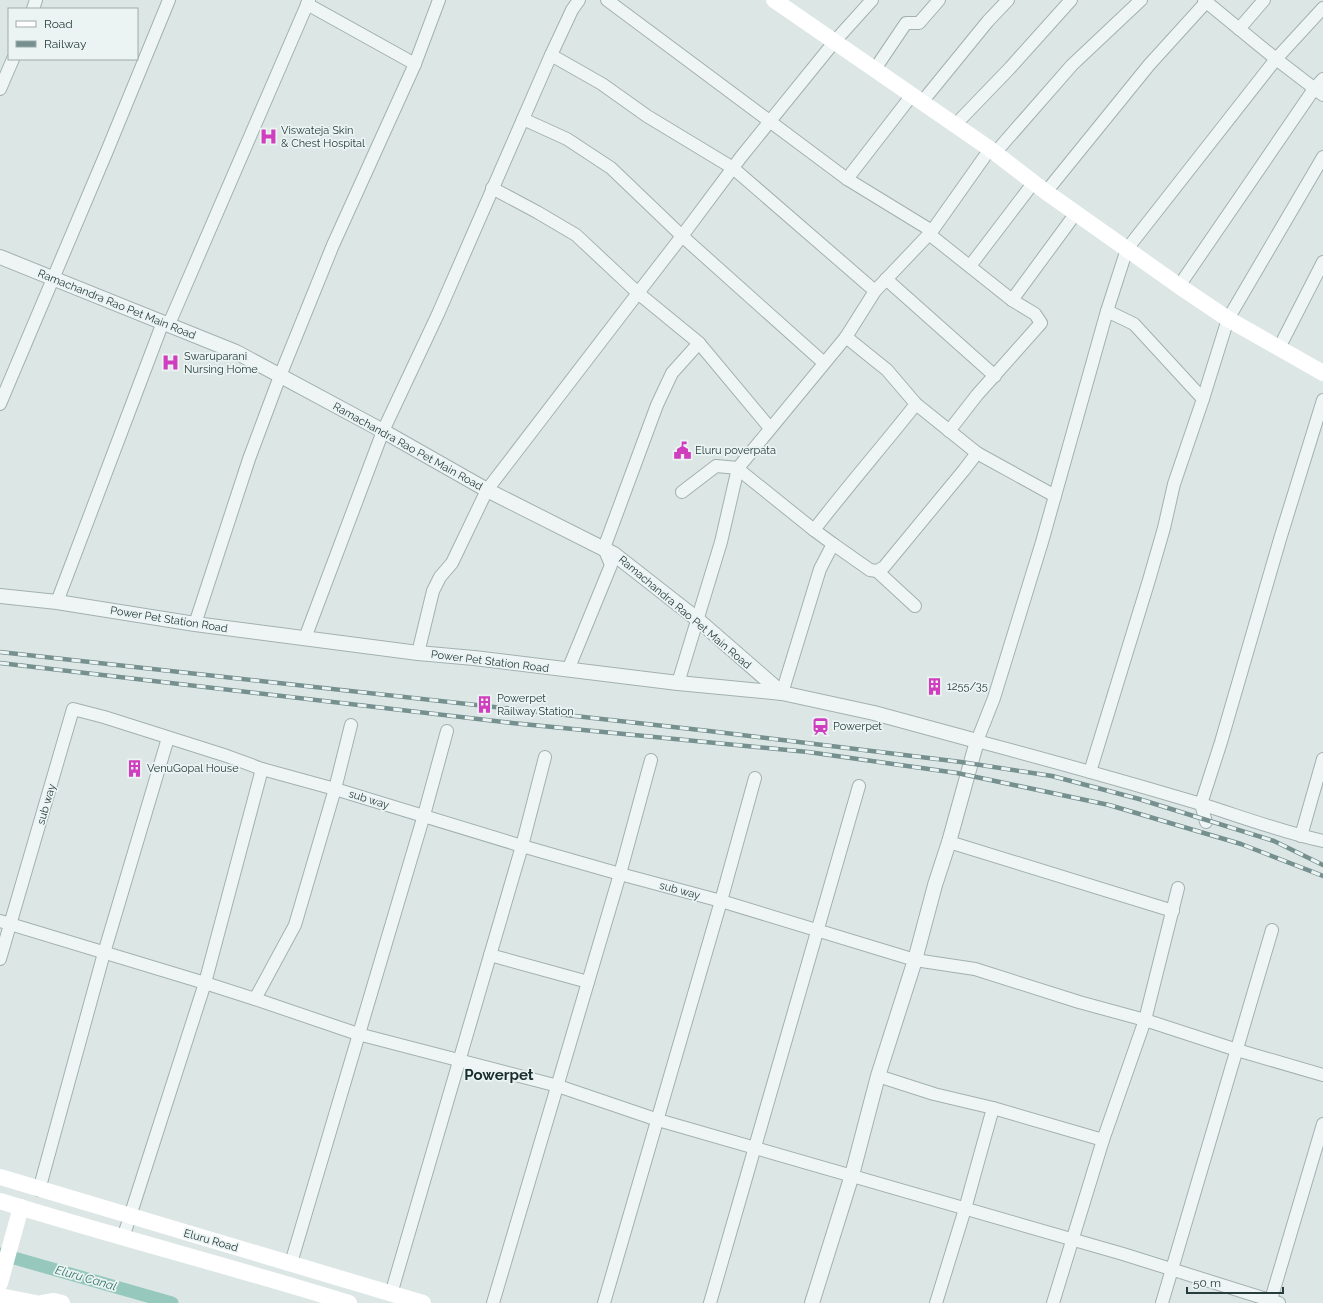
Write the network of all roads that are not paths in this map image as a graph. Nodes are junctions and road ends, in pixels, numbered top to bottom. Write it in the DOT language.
graph roads {
  1 [pos="169,0"];
  2 [pos="439,0"];
  3 [pos="579,0"];
  4 [pos="606,0"];
  5 [pos="774,0"];
  6 [pos="872,0"];
  7 [pos="940,0"];
  8 [pos="1008,0"];
  9 [pos="1071,0"];
  10 [pos="1141,0"];
  11 [pos="1264,0"];
  12 [pos="1206,1"];
  13 [pos="308,2"];
  14 [pos="1323,8"];
  15 [pos="1239,29"];
  16 [pos="835,42"];
  17 [pos="551,55"];
  18 [pos="1276,59"];
  19 [pos="13,60"];
  20 [pos="415,64"];
  21 [pos="875,69"];
  22 [pos="1323,79"];
  23 [pos="0,90"];
  24 [pos="1318,92"];
  25 [pos="917,99"];
  26 [pos="523,119"];
  27 [pos="770,121"];
  28 [pos="956,125"];
  29 [pos="992,151"];
  30 [pos="1323,156"];
  31 [pos="733,168"];
  32 [pos="847,179"];
  33 [pos="1040,187"];
  34 [pos="492,188"];
  35 [pos="1076,213"];
  36 [pos="931,233"];
  37 [pos="682,236"];
  38 [pos="1127,250"];
  39 [pos="0,257"];
  40 [pos="1323,262"];
  41 [pos="970,266"];
  42 [pos="53,278"];
  43 [pos="886,279"];
  44 [pos="1179,286"];
  45 [pos="875,291"];
  46 [pos="638,293"];
  47 [pos="1012,300"];
  48 [pos="1107,311"];
  49 [pos="1228,319"];
  50 [pos="166,323"];
  51 [pos="846,337"];
  52 [pos="698,344"];
  53 [pos="1279,348"];
  54 [pos="824,363"];
  55 [pos="1323,373"];
  56 [pos="280,376"];
  57 [pos="994,376"];
  58 [pos="1203,399"];
  59 [pos="1323,400"];
  60 [pos="0,404"];
  61 [pos="916,404"];
  62 [pos="770,428"];
  63 [pos="384,431"];
  64 [pos="949,431"];
  65 [pos="976,453"];
  66 [pos="738,469"];
  67 [pos="487,490"];
  68 [pos="682,492"];
  69 [pos="1055,496"];
  70 [pos="814,530"];
  71 [pos="833,544"];
  72 [pos="604,548"];
  73 [pos="877,571"];
  74 [pos="0,596"];
  75 [pos="57,602"];
  76 [pos="915,606"];
  77 [pos="697,619"];
  78 [pos="195,624"];
  79 [pos="305,638"];
  80 [pos="418,653"];
  81 [pos="568,670"];
  82 [pos="678,683"];
  83 [pos="782,693"];
  84 [pos="351,725"];
  85 [pos="447,731"];
  86 [pos="168,738"];
  87 [pos="977,741"];
  88 [pos="545,757"];
  89 [pos="1323,759"];
  90 [pos="651,760"];
  91 [pos="262,769"];
  92 [pos="1090,772"];
  93 [pos="754,778"];
  94 [pos="859,786"];
  95 [pos="335,789"];
  96 [pos="1201,804"];
  97 [pos="424,815"];
  98 [pos="1206,822"];
  99 [pos="1301,836"];
  100 [pos="1323,841"];
  101 [pos="949,842"];
  102 [pos="522,846"];
  103 [pos="620,874"];
  104 [pos="1178,888"];
  105 [pos="721,901"];
  106 [pos="1173,911"];
  107 [pos="5,923"];
  108 [pos="1272,930"];
  109 [pos="818,931"];
  110 [pos="104,953"];
  111 [pos="490,954"];
  112 [pos="0,959"];
  113 [pos="915,960"];
  114 [pos="588,982"];
  115 [pos="205,983"];
  116 [pos="256,999"];
  117 [pos="1145,1020"];
  118 [pos="358,1034"];
  119 [pos="1237,1050"];
  120 [pos="460,1060"];
  121 [pos="1323,1075"];
  122 [pos="878,1076"];
  123 [pos="558,1086"];
  124 [pos="993,1108"];
  125 [pos="658,1120"];
  126 [pos="1323,1124"];
  127 [pos="1103,1140"];
  128 [pos="755,1147"];
  129 [pos="852,1175"];
  130 [pos="0,1178"];
  131 [pos="39,1190"];
  132 [pos="0,1201"];
  133 [pos="20,1207"];
  134 [pos="964,1209"];
  135 [pos="130,1217"];
  136 [pos="123,1238"];
  137 [pos="1073,1239"];
  138 [pos="291,1263"];
  139 [pos="1171,1270"];
  140 [pos="0,1283"];
  141 [pos="391,1294"];
  142 [pos="0,1296"];
  143 [pos="1273,1302"];
  144 [pos="36,1303"];
  145 [pos="42,1303"];
  146 [pos="62,1303"];
  147 [pos="349,1303"];
  148 [pos="423,1303"];
  149 [pos="493,1303"];
  150 [pos="604,1303"];
  151 [pos="710,1303"];
  152 [pos="812,1303"];
  153 [pos="936,1303"];
  154 [pos="1054,1303"];
  155 [pos="1162,1303"];
  1 -- 42 [label="street"];
  2 -- 20 [label="street"];
  3 -- 17 [label="street"];
  4 -- 27 [label="street"];
  5 -- 16 [label="main road"];
  6 -- 16 [label="street"];
  7 -- 21 [label="street"];
  8 -- 25 [label="street"];
  9 -- 28 [label="street"];
  10 -- 29 [label="street"];
  11 -- 15 [label="street"];
  12 -- 15 [label="street"];
  12 -- 33 [label="street"];
  13 -- 20 [label="street"];
  13 -- 50 [label="street"];
  14 -- 18 [label="street"];
  15 -- 18 [label="street"];
  16 -- 21 [label="main road"];
  16 -- 27 [label="street"];
  17 -- 26 [label="street"];
  17 -- 31 [label="street"];
  18 -- 24 [label="street"];
  18 -- 38 [label="street"];
  19 -- 23 [label="street"];
  20 -- 56 [label="street"];
  21 -- 25 [label="main road"];
  22 -- 24 [label="street"];
  24 -- 44 [label="street"];
  25 -- 28 [label="main road"];
  25 -- 32 [label="street"];
  26 -- 34 [label="street"];
  26 -- 37 [label="street"];
  27 -- 31 [label="street"];
  27 -- 32 [label="street"];
  28 -- 29 [label="main road"];
  29 -- 33 [label="main road"];
  29 -- 36 [label="street"];
  30 -- 49 [label="street"];
  31 -- 37 [label="street"];
  31 -- 45 [label="street"];
  32 -- 36 [label="street"];
  33 -- 35 [label="main road"];
  33 -- 41 [label="street"];
  34 -- 46 [label="street"];
  34 -- 63 [label="street"];
  35 -- 38 [label="main road"];
  35 -- 47 [label="street"];
  36 -- 41 [label="street"];
  36 -- 43 [label="street"];
  37 -- 46 [label="street"];
  37 -- 54 [label="street"];
  38 -- 44 [label="main road"];
  38 -- 48 [label="street"];
  39 -- 42 [label="street, Ramachandra Rao Pet Main Road"];
  40 -- 53 [label="street"];
  41 -- 47 [label="street"];
  42 -- 50 [label="street, Ramachandra Rao Pet Main Road"];
  42 -- 60 [label="street"];
  43 -- 45 [label="street"];
  43 -- 57 [label="street"];
  44 -- 49 [label="main road"];
  45 -- 51 [label="street"];
  46 -- 52 [label="street"];
  46 -- 67 [label="street"];
  47 -- 57 [label="street"];
  48 -- 58 [label="street"];
  48 -- 69 [label="street"];
  49 -- 53 [label="main road"];
  49 -- 58 [label="street"];
  50 -- 56 [label="street, Ramachandra Rao Pet Main Road"];
  50 -- 75 [label="street"];
  51 -- 54 [label="street"];
  51 -- 61 [label="street"];
  52 -- 62 [label="street"];
  52 -- 72 [label="street"];
  53 -- 55 [label="main road"];
  54 -- 62 [label="street"];
  56 -- 63 [label="street, Ramachandra Rao Pet Main Road"];
  56 -- 78 [label="street"];
  57 -- 64 [label="street"];
  58 -- 92 [label="street"];
  59 -- 96 [label="street"];
  61 -- 64 [label="street"];
  61 -- 70 [label="street"];
  62 -- 66 [label="street"];
  63 -- 67 [label="street, Ramachandra Rao Pet Main Road"];
  63 -- 79 [label="street"];
  64 -- 65 [label="street"];
  65 -- 69 [label="street"];
  65 -- 73 [label="street"];
  66 -- 68 [label="street"];
  66 -- 70 [label="street"];
  66 -- 77 [label="street"];
  67 -- 72 [label="street, Ramachandra Rao Pet Main Road"];
  67 -- 80 [label="street"];
  69 -- 87 [label="street"];
  70 -- 71 [label="street"];
  71 -- 73 [label="street"];
  71 -- 83 [label="street"];
  72 -- 77 [label="street, Ramachandra Rao Pet Main Road"];
  72 -- 81 [label="street"];
  73 -- 76 [label="street"];
  74 -- 75 [label="street, Power Pet Station Road"];
  75 -- 78 [label="street, Power Pet Station Road"];
  77 -- 82 [label="street"];
  77 -- 83 [label="street, Ramachandra Rao Pet Main Road"];
  78 -- 79 [label="street, Power Pet Station Road"];
  79 -- 80 [label="street, Power Pet Station Road"];
  80 -- 81 [label="street, Power Pet Station Road"];
  81 -- 82 [label="street, Power Pet Station Road"];
  82 -- 83 [label="street, Power Pet Station Road"];
  83 -- 87 [label="street, Power Pet Station Road"];
  84 -- 95 [label="street"];
  85 -- 97 [label="street"];
  86 -- 91 [label="street, sub way"];
  86 -- 107 [label="street, sub way"];
  86 -- 110 [label="street"];
  87 -- 92 [label="street"];
  87 -- 101 [label="street"];
  88 -- 102 [label="street"];
  89 -- 99 [label="street"];
  90 -- 103 [label="street"];
  91 -- 95 [label="street, sub way"];
  91 -- 115 [label="street"];
  92 -- 96 [label="street"];
  93 -- 105 [label="street"];
  94 -- 109 [label="street"];
  95 -- 97 [label="street, sub way"];
  95 -- 116 [label="street"];
  96 -- 98 [label="street"];
  96 -- 99 [label="street"];
  97 -- 102 [label="street, sub way"];
  97 -- 118 [label="street"];
  99 -- 100 [label="street"];
  101 -- 106 [label="street"];
  101 -- 113 [label="street"];
  102 -- 103 [label="street, sub way"];
  102 -- 111 [label="street"];
  103 -- 105 [label="street, sub way"];
  103 -- 114 [label="street"];
  104 -- 106 [label="street"];
  105 -- 109 [label="street, sub way"];
  105 -- 125 [label="street"];
  106 -- 117 [label="street"];
  107 -- 110 [label="street"];
  107 -- 112 [label="street, sub way"];
  108 -- 119 [label="street"];
  109 -- 113 [label="street, sub way"];
  109 -- 128 [label="street"];
  110 -- 115 [label="street"];
  110 -- 131 [label="street"];
  111 -- 114 [label="street"];
  111 -- 120 [label="street"];
  113 -- 117 [label="street, sub way"];
  113 -- 122 [label="street"];
  114 -- 123 [label="street"];
  115 -- 116 [label="street"];
  115 -- 135 [label="street"];
  116 -- 118 [label="street"];
  117 -- 119 [label="street, sub way"];
  117 -- 127 [label="street"];
  118 -- 120 [label="street"];
  118 -- 138 [label="street"];
  119 -- 121 [label="street, sub way"];
  119 -- 139 [label="street"];
  120 -- 123 [label="street"];
  120 -- 141 [label="street"];
  122 -- 124 [label="street"];
  122 -- 129 [label="street"];
  123 -- 125 [label="street"];
  123 -- 149 [label="street"];
  124 -- 127 [label="street"];
  124 -- 134 [label="street"];
  125 -- 128 [label="street"];
  125 -- 150 [label="street"];
  126 -- 143 [label="street"];
  127 -- 137 [label="street"];
  128 -- 129 [label="street"];
  128 -- 151 [label="street"];
  129 -- 134 [label="street"];
  129 -- 152 [label="street"];
  130 -- 131 [label="main road, Eluru Road"];
  131 -- 135 [label="main road, Eluru Road"];
  132 -- 133 [label="main road, Eluru Road"];
  133 -- 136 [label="main road, Eluru Road"];
  133 -- 140 [label="main road"];
  134 -- 137 [label="street"];
  134 -- 153 [label="street"];
  135 -- 136 [label="street"];
  135 -- 138 [label="main road, Eluru Road"];
  136 -- 147 [label="main road, Eluru Road"];
  137 -- 139 [label="street"];
  137 -- 154 [label="street"];
  138 -- 141 [label="main road, Eluru Road"];
  139 -- 143 [label="street"];
  139 -- 155 [label="street"];
  141 -- 148 [label="main road, Eluru Road"];
  142 -- 144 [label="main road"];
  145 -- 146 [label="main road"];
}
